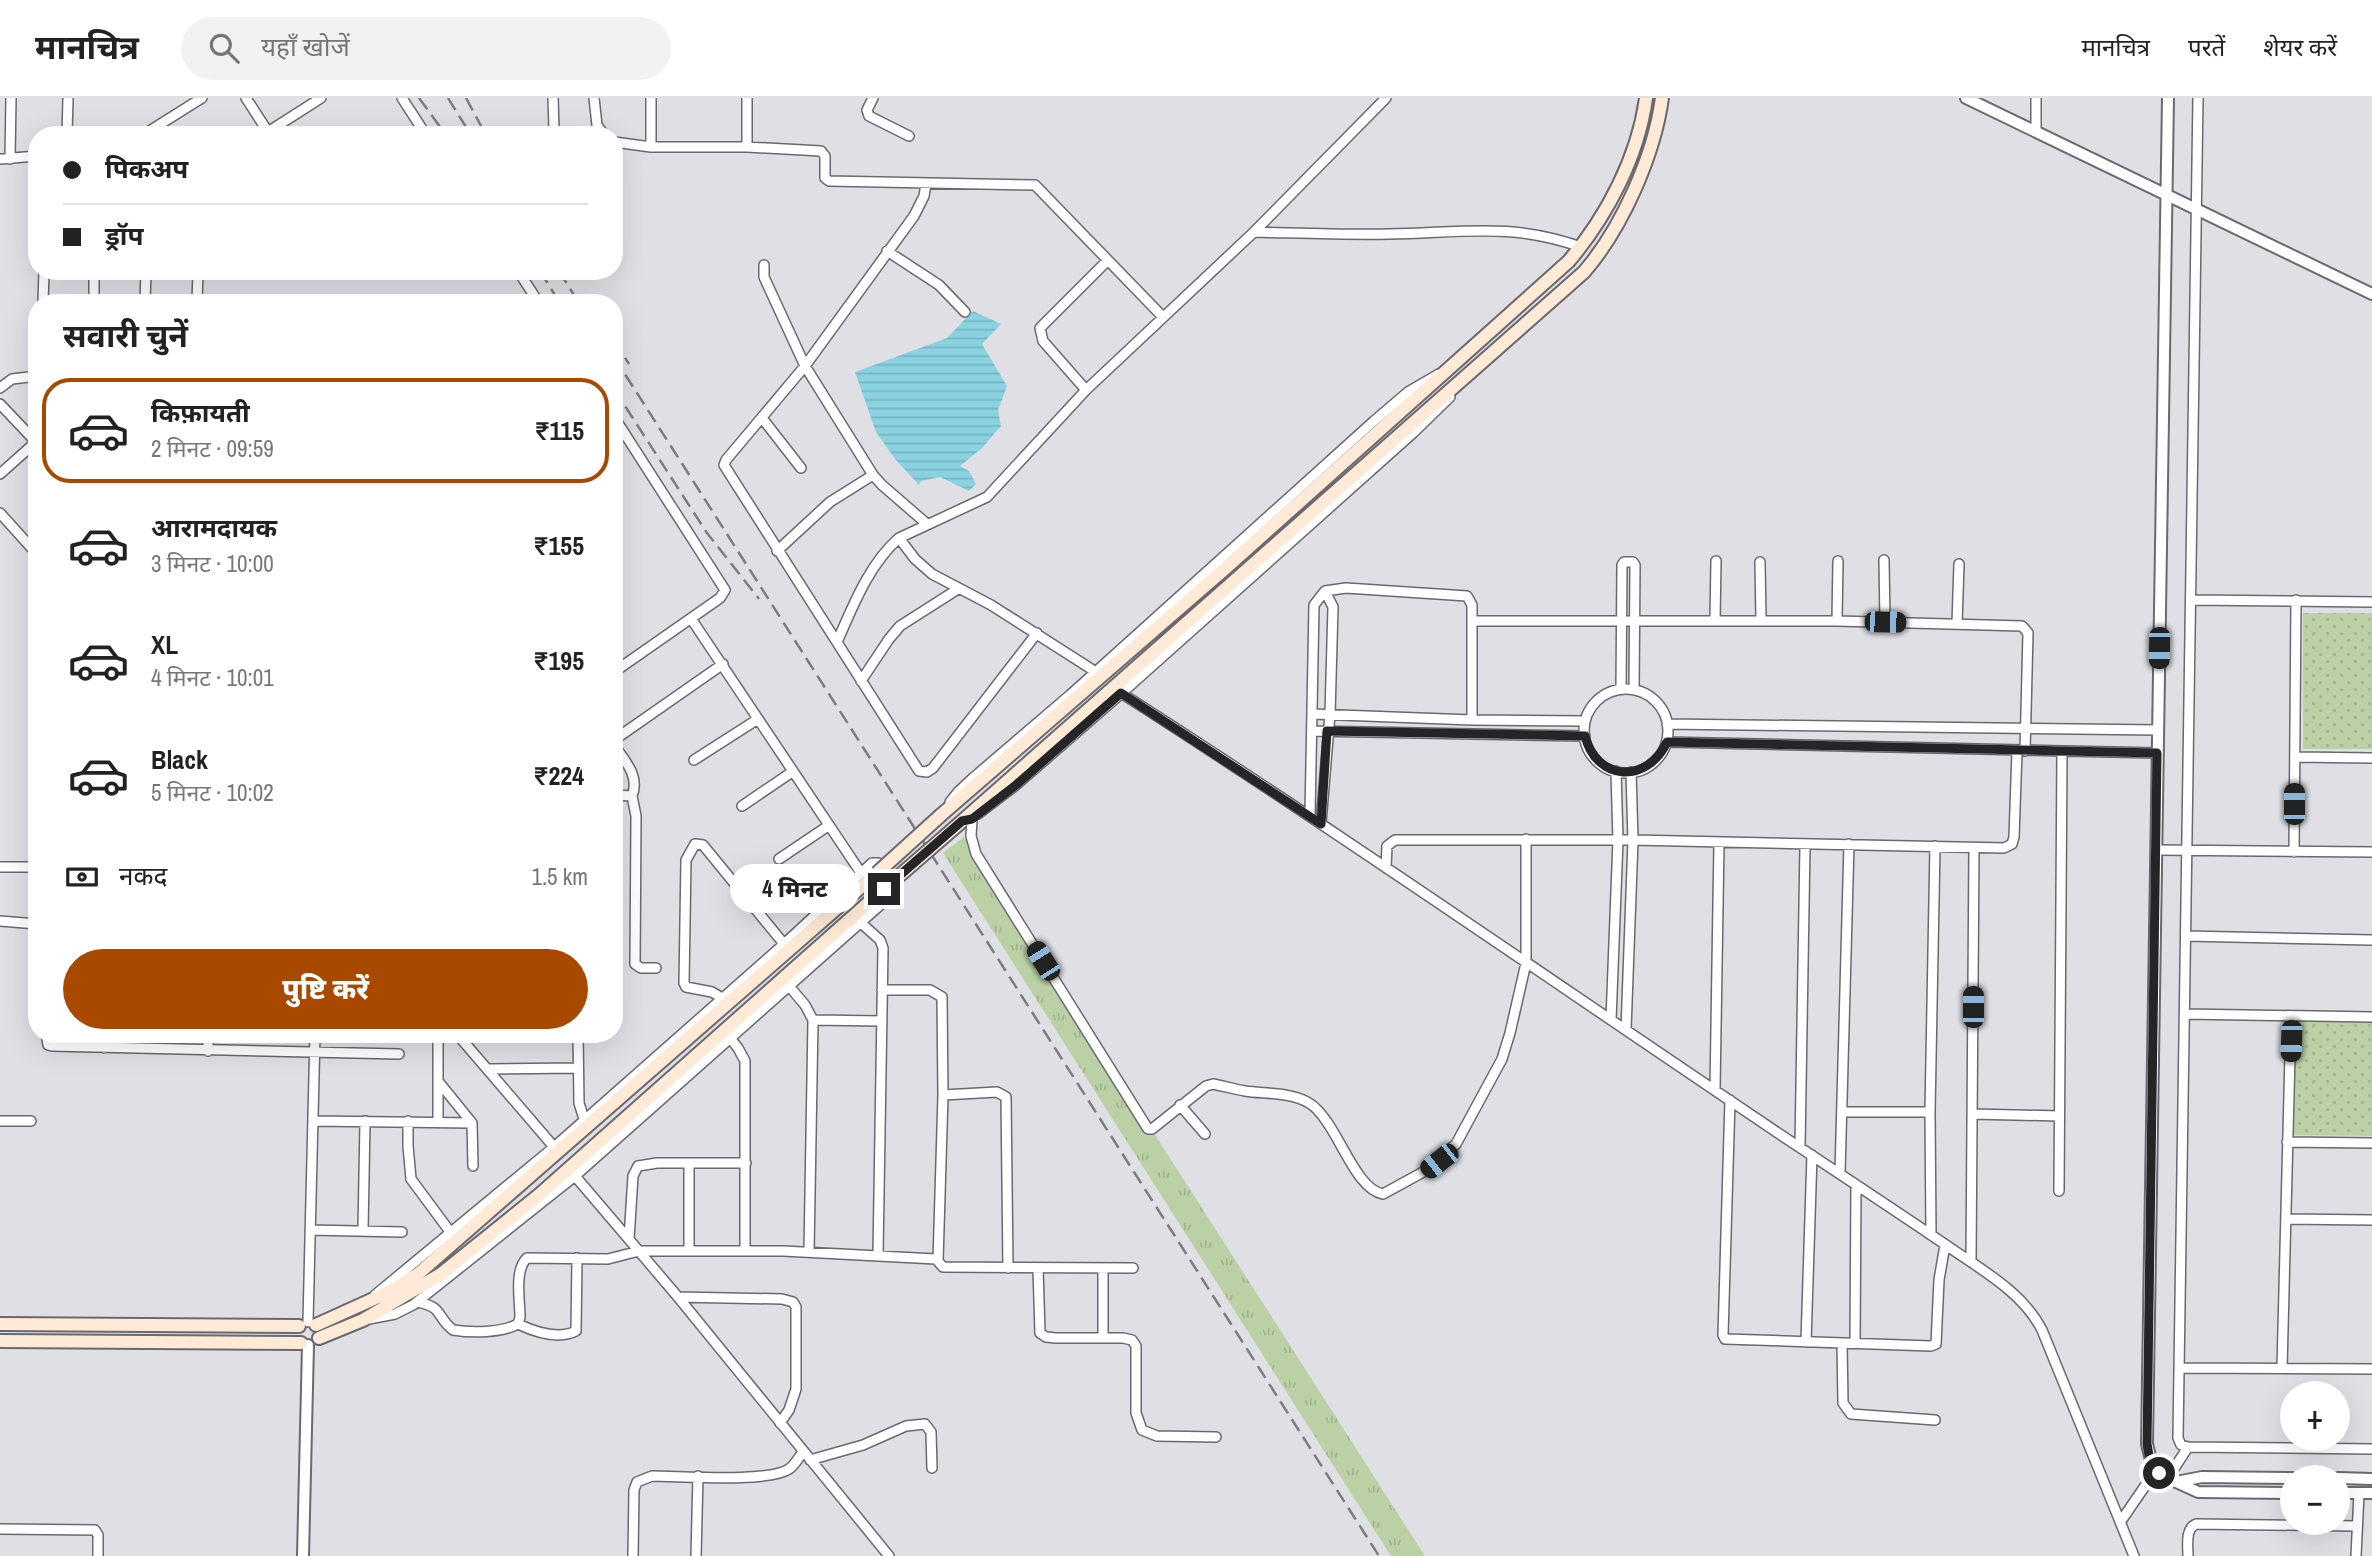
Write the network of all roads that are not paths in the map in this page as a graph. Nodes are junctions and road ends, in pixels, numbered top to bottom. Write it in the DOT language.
graph roads {
  1 [pos="11,98"];
  2 [pos="68,98"];
  3 [pos="202,98"];
  4 [pos="246,98"];
  5 [pos="321,98"];
  6 [pos="402,98"];
  7 [pos="553,98"];
  8 [pos="594,98"];
  9 [pos="651,98"];
  10 [pos="747,98"];
  11 [pos="873,98"];
  12 [pos="1386,98"];
  13 [pos="1646,98"];
  14 [pos="1662,98"];
  15 [pos="1966,98"];
  16 [pos="2036,98"];
  17 [pos="2168,98"];
  18 [pos="2198,98"];
  19 [pos="66,126"];
  20 [pos="158,126"];
  21 [pos="262,126"];
  22 [pos="277,126"];
  23 [pos="420,126"];
  24 [pos="554,126"];
  25 [pos="598,126"];
  26 [pos="2036,131"];
  27 [pos="909,136"];
  28 [pos="623,143"];
  29 [pos="652,146"];
  30 [pos="747,147"];
  31 [pos="28,157"];
  32 [pos="5,159"];
  33 [pos="926,184"];
  34 [pos="2167,195"];
  35 [pos="2197,209"];
  36 [pos="1254,232"];
  37 [pos="1581,247"];
  38 [pos="887,251"];
  39 [pos="1107,261"];
  40 [pos="764,265"];
  41 [pos="2372,294"];
  42 [pos="965,312"];
  43 [pos="1163,317"];
  44 [pos="805,366"];
  45 [pos="1448,369"];
  46 [pos="28,377"];
  47 [pos="1465,380"];
  48 [pos="0,388"];
  49 [pos="1086,390"];
  50 [pos="0,404"];
  51 [pos="762,418"];
  52 [pos="623,431"];
  53 [pos="28,434"];
  54 [pos="28,449"];
  55 [pos="801,468"];
  56 [pos="0,474"];
  57 [pos="873,475"];
  58 [pos="0,513"];
  59 [pos="927,524"];
  60 [pos="899,538"];
  61 [pos="28,543"];
  62 [pos="777,551"];
  63 [pos="1884,560"];
  64 [pos="1716,561"];
  65 [pos="1838,561"];
  66 [pos="1760,562"];
  67 [pos="1959,564"];
  68 [pos="958,589"];
  69 [pos="1325,591"];
  70 [pos="2192,600"];
  71 [pos="2296,600"];
  72 [pos="2372,602"];
  73 [pos="1621,619"];
  74 [pos="1634,619"];
  75 [pos="692,620"];
  76 [pos="1714,620"];
  77 [pos="1761,620"];
  78 [pos="1472,621"];
  79 [pos="1837,621"];
  80 [pos="1885,622"];
  81 [pos="1957,624"];
  82 [pos="1037,634"];
  83 [pos="837,642"];
  84 [pos="723,664"];
  85 [pos="623,666"];
  86 [pos="1096,672"];
  87 [pos="861,681"];
  88 [pos="1621,689"];
  89 [pos="1634,690"];
  90 [pos="1121,693"];
  91 [pos="1314,714"];
  92 [pos="1329,714"];
  93 [pos="758,719"];
  94 [pos="1472,720"];
  95 [pos="1586,721"];
  96 [pos="1667,724"];
  97 [pos="2025,728"];
  98 [pos="2158,730"];
  99 [pos="1313,731"];
  100 [pos="1327,731"];
  101 [pos="623,736"];
  102 [pos="1585,736"];
  103 [pos="1667,742"];
  104 [pos="2021,751"];
  105 [pos="2062,752"];
  106 [pos="2157,753"];
  107 [pos="623,757"];
  108 [pos="2295,757"];
  109 [pos="2372,758"];
  110 [pos="694,760"];
  111 [pos="1616,771"];
  112 [pos="792,772"];
  113 [pos="1631,772"];
  114 [pos="623,796"];
  115 [pos="632,796"];
  116 [pos="742,806"];
  117 [pos="944,813"];
  118 [pos="1310,815"];
  119 [pos="962,823"];
  120 [pos="1321,824"];
  121 [pos="828,826"];
  122 [pos="1526,839"];
  123 [pos="1618,840"];
  124 [pos="1633,840"];
  125 [pos="1719,843"];
  126 [pos="1849,844"];
  127 [pos="1805,845"];
  128 [pos="1935,846"];
  129 [pos="1974,848"];
  130 [pos="2156,850"];
  131 [pos="2187,850"];
  132 [pos="2294,852"];
  133 [pos="2372,852"];
  134 [pos="779,859"];
  135 [pos="0,867"];
  136 [pos="28,867"];
  137 [pos="1386,868"];
  138 [pos="861,873"];
  139 [pos="0,922"];
  140 [pos="860,923"];
  141 [pos="28,924"];
  142 [pos="2186,936"];
  143 [pos="2372,940"];
  144 [pos="784,944"];
  145 [pos="1526,963"];
  146 [pos="656,968"];
  147 [pos="789,986"];
  148 [pos="882,990"];
  149 [pos="722,998"];
  150 [pos="2185,1014"];
  151 [pos="2291,1016"];
  152 [pos="2372,1017"];
  153 [pos="813,1020"];
  154 [pos="1611,1020"];
  155 [pos="882,1021"];
  156 [pos="1626,1030"];
  157 [pos="730,1038"];
  158 [pos="48,1043"];
  159 [pos="104,1043"];
  160 [pos="208,1043"];
  161 [pos="315,1043"];
  162 [pos="438,1043"];
  163 [pos="465,1043"];
  164 [pos="578,1043"];
  165 [pos="104,1048"];
  166 [pos="208,1051"];
  167 [pos="314,1053"];
  168 [pos="399,1054"];
  169 [pos="578,1068"];
  170 [pos="487,1069"];
  171 [pos="438,1081"];
  172 [pos="1715,1089"];
  173 [pos="943,1095"];
  174 [pos="1730,1100"];
  175 [pos="1181,1105"];
  176 [pos="1842,1112"];
  177 [pos="1930,1112"];
  178 [pos="1973,1114"];
  179 [pos="2059,1116"];
  180 [pos="584,1119"];
  181 [pos="0,1121"];
  182 [pos="31,1121"];
  183 [pos="313,1121"];
  184 [pos="365,1121"];
  185 [pos="408,1121"];
  186 [pos="438,1122"];
  187 [pos="472,1123"];
  188 [pos="1205,1134"];
  189 [pos="2287,1142"];
  190 [pos="2372,1143"];
  191 [pos="554,1147"];
  192 [pos="1800,1147"];
  193 [pos="1812,1155"];
  194 [pos="689,1163"];
  195 [pos="746,1163"];
  196 [pos="473,1166"];
  197 [pos="1840,1174"];
  198 [pos="575,1176"];
  199 [pos="1856,1185"];
  200 [pos="2059,1191"];
  201 [pos="2286,1219"];
  202 [pos="2372,1220"];
  203 [pos="310,1230"];
  204 [pos="363,1231"];
  205 [pos="402,1232"];
  206 [pos="451,1233"];
  207 [pos="1931,1235"];
  208 [pos="629,1239"];
  209 [pos="1945,1245"];
  210 [pos="639,1251"];
  211 [pos="689,1251"];
  212 [pos="745,1251"];
  213 [pos="809,1252"];
  214 [pos="878,1255"];
  215 [pos="577,1258"];
  216 [pos="939,1261"];
  217 [pos="1971,1262"];
  218 [pos="1007,1268"];
  219 [pos="1038,1268"];
  220 [pos="1133,1268"];
  221 [pos="1103,1269"];
  222 [pos="678,1297"];
  223 [pos="365,1302"];
  224 [pos="418,1302"];
  225 [pos="363,1320"];
  226 [pos="0,1324"];
  227 [pos="519,1324"];
  228 [pos="308,1333"];
  229 [pos="1103,1338"];
  230 [pos="0,1341"];
  231 [pos="1806,1342"];
  232 [pos="1842,1343"];
  233 [pos="1855,1343"];
  234 [pos="2179,1368"];
  235 [pos="2283,1368"];
  236 [pos="2372,1369"];
  237 [pos="1935,1420"];
  238 [pos="780,1423"];
  239 [pos="1216,1437"];
  240 [pos="2188,1447"];
  241 [pos="2372,1449"];
  242 [pos="803,1452"];
  243 [pos="810,1460"];
  244 [pos="932,1468"];
  245 [pos="2156,1470"];
  246 [pos="698,1476"];
  247 [pos="2280,1478"];
  248 [pos="2350,1478"];
  249 [pos="2372,1479"];
  250 [pos="2172,1480"];
  251 [pos="2280,1493"];
  252 [pos="2350,1493"];
  253 [pos="2359,1493"];
  254 [pos="2372,1493"];
  255 [pos="2121,1521"];
  256 [pos="2357,1526"];
  257 [pos="0,1529"];
  258 [pos="98,1556"];
  259 [pos="303,1556"];
  260 [pos="633,1556"];
  261 [pos="696,1556"];
  262 [pos="889,1556"];
  263 [pos="2134,1556"];
  264 [pos="2188,1556"];
  265 [pos="2356,1556"];
  1 -- 32 [label="street"];
  2 -- 19 [label="street"];
  3 -- 20 [label="street"];
  4 -- 21 [label="street"];
  5 -- 22 [label="street"];
  6 -- 23 [label="street"];
  7 -- 24 [label="street"];
  8 -- 25 [label="street"];
  9 -- 29 [label="street"];
  10 -- 30 [label="street"];
  11 -- 27 [label="street"];
  12 -- 36 [label="street"];
  13 -- 37 [label="main road"];
  14 -- 47 [label="main road"];
  15 -- 26 [label="street"];
  16 -- 26 [label="street"];
  17 -- 34 [label="street"];
  18 -- 35 [label="street"];
  26 -- 34 [label="street"];
  28 -- 29 [label="street"];
  29 -- 30 [label="street"];
  30 -- 33 [label="street"];
  31 -- 32 [label="street"];
  33 -- 38 [label="street"];
  33 -- 39 [label="street"];
  34 -- 35 [label="street"];
  34 -- 98 [label="street"];
  35 -- 41 [label="street"];
  35 -- 70 [label="street"];
  36 -- 37 [label="street"];
  36 -- 43 [label="street"];
  37 -- 45 [label="main road"];
  38 -- 42 [label="street"];
  38 -- 44 [label="street"];
  39 -- 43 [label="street"];
  39 -- 49 [label="street"];
  40 -- 44 [label="street"];
  43 -- 49 [label="street"];
  44 -- 51 [label="street"];
  44 -- 57 [label="street"];
  45 -- 86 [label="street"];
  45 -- 117 [label="main road"];
  46 -- 48 [label="street"];
  47 -- 90 [label="street"];
  47 -- 119 [label="main road"];
  49 -- 59 [label="street"];
  50 -- 53 [label="street"];
  51 -- 55 [label="street"];
  51 -- 62 [label="street"];
  52 -- 75 [label="street"];
  54 -- 56 [label="street"];
  57 -- 59 [label="street"];
  57 -- 62 [label="street"];
  58 -- 61 [label="street"];
  59 -- 60 [label="street"];
  60 -- 68 [label="street"];
  60 -- 83 [label="street"];
  62 -- 83 [label="street"];
  63 -- 80 [label="street"];
  64 -- 76 [label="street"];
  65 -- 79 [label="street"];
  66 -- 77 [label="street"];
  67 -- 81 [label="street"];
  68 -- 82 [label="street"];
  68 -- 87 [label="street"];
  69 -- 78 [label="street"];
  69 -- 91 [label="street"];
  69 -- 92 [label="street"];
  70 -- 71 [label="street"];
  70 -- 131 [label="street"];
  71 -- 72 [label="street"];
  71 -- 108 [label="street"];
  73 -- 74 [label="street"];
  73 -- 74 [label="street"];
  73 -- 78 [label="street"];
  73 -- 88 [label="street"];
  74 -- 76 [label="street"];
  74 -- 89 [label="street"];
  75 -- 84 [label="street"];
  75 -- 85 [label="street"];
  76 -- 77 [label="street"];
  77 -- 79 [label="street"];
  78 -- 94 [label="street"];
  79 -- 80 [label="street"];
  80 -- 81 [label="street"];
  81 -- 97 [label="street"];
  82 -- 86 [label="street"];
  82 -- 87 [label="street"];
  83 -- 87 [label="street"];
  84 -- 93 [label="street"];
  84 -- 101 [label="street"];
  86 -- 117 [label="street"];
  88 -- 89 [label="street"];
  88 -- 95 [label="street"];
  89 -- 96 [label="street"];
  90 -- 118 [label="street"];
  90 -- 119 [label="street"];
  91 -- 92 [label="street"];
  91 -- 99 [label="street"];
  92 -- 94 [label="street"];
  92 -- 100 [label="street"];
  93 -- 110 [label="street"];
  93 -- 112 [label="street"];
  94 -- 95 [label="street"];
  95 -- 102 [label="street"];
  96 -- 97 [label="street"];
  96 -- 103 [label="street"];
  97 -- 98 [label="street"];
  97 -- 104 [label="street"];
  98 -- 106 [label="street"];
  99 -- 100 [label="street"];
  99 -- 118 [label="street"];
  100 -- 102 [label="street"];
  100 -- 120 [label="street"];
  102 -- 111 [label="street"];
  103 -- 104 [label="street"];
  103 -- 113 [label="street"];
  104 -- 105 [label="street"];
  104 -- 129 [label="street"];
  105 -- 106 [label="street"];
  105 -- 179 [label="street"];
  106 -- 130 [label="street"];
  107 -- 115 [label="street"];
  108 -- 109 [label="street"];
  108 -- 132 [label="street"];
  111 -- 113 [label="street"];
  111 -- 123 [label="street"];
  112 -- 116 [label="street"];
  112 -- 121 [label="street"];
  113 -- 124 [label="street"];
  114 -- 115 [label="street"];
  115 -- 146 [label="street"];
  117 -- 223 [label="main road, bridge"];
  118 -- 120 [label="street"];
  119 -- 175 [label="street"];
  119 -- 225 [label="main road, bridge"];
  120 -- 137 [label="street"];
  121 -- 134 [label="street"];
  121 -- 138 [label="street"];
  122 -- 123 [label="street"];
  122 -- 137 [label="street"];
  122 -- 145 [label="street"];
  123 -- 124 [label="street"];
  123 -- 154 [label="street"];
  124 -- 125 [label="street"];
  124 -- 156 [label="street"];
  125 -- 127 [label="street"];
  125 -- 172 [label="street"];
  126 -- 127 [label="street"];
  126 -- 128 [label="street"];
  126 -- 176 [label="street"];
  127 -- 192 [label="street"];
  128 -- 129 [label="street"];
  128 -- 177 [label="street"];
  129 -- 178 [label="street"];
  130 -- 131 [label="street"];
  130 -- 245 [label="street"];
  131 -- 132 [label="street"];
  131 -- 142 [label="street"];
  132 -- 133 [label="street"];
  135 -- 136 [label="street"];
  137 -- 145 [label="street"];
  138 -- 140 [label="street"];
  138 -- 144 [label="street"];
  139 -- 141 [label="street"];
  140 -- 147 [label="street"];
  140 -- 148 [label="street"];
  142 -- 143 [label="street"];
  142 -- 150 [label="street"];
  144 -- 149 [label="street"];
  144 -- 149 [label="street"];
  145 -- 154 [label="street"];
  145 -- 175 [label="street"];
  147 -- 153 [label="street"];
  147 -- 157 [label="street"];
  148 -- 155 [label="street"];
  148 -- 173 [label="street"];
  149 -- 180 [label="street"];
  150 -- 151 [label="street"];
  150 -- 234 [label="street"];
  151 -- 152 [label="street"];
  151 -- 189 [label="street"];
  153 -- 155 [label="street"];
  153 -- 213 [label="street"];
  154 -- 156 [label="street"];
  155 -- 214 [label="street"];
  156 -- 172 [label="street"];
  157 -- 195 [label="street"];
  157 -- 198 [label="street"];
  158 -- 165 [label="street"];
  159 -- 165 [label="street"];
  160 -- 166 [label="street"];
  161 -- 167 [label="street"];
  162 -- 171 [label="street"];
  163 -- 170 [label="street"];
  164 -- 169 [label="street"];
  165 -- 166 [label="street"];
  166 -- 167 [label="street"];
  167 -- 168 [label="street"];
  167 -- 183 [label="street"];
  169 -- 170 [label="street"];
  169 -- 180 [label="street"];
  170 -- 191 [label="street"];
  171 -- 186 [label="street"];
  171 -- 187 [label="street"];
  172 -- 174 [label="street"];
  173 -- 216 [label="street"];
  173 -- 218 [label="street"];
  174 -- 192 [label="street"];
  174 -- 231 [label="street"];
  175 -- 188 [label="street"];
  176 -- 177 [label="street"];
  176 -- 197 [label="street"];
  177 -- 207 [label="street"];
  178 -- 179 [label="street"];
  178 -- 217 [label="street"];
  179 -- 200 [label="street"];
  180 -- 191 [label="street"];
  181 -- 182 [label="street"];
  183 -- 184 [label="street"];
  183 -- 203 [label="street"];
  184 -- 185 [label="street"];
  184 -- 204 [label="street"];
  185 -- 186 [label="street"];
  185 -- 206 [label="street"];
  186 -- 187 [label="street"];
  187 -- 196 [label="street"];
  189 -- 190 [label="street"];
  189 -- 201 [label="street"];
  191 -- 206 [label="street"];
  192 -- 193 [label="street"];
  193 -- 197 [label="street"];
  193 -- 231 [label="street"];
  194 -- 195 [label="street"];
  194 -- 208 [label="street"];
  194 -- 211 [label="street"];
  195 -- 212 [label="street"];
  197 -- 199 [label="street"];
  198 -- 208 [label="street"];
  198 -- 224 [label="street"];
  199 -- 207 [label="street"];
  199 -- 233 [label="street"];
  201 -- 202 [label="street"];
  201 -- 235 [label="street"];
  203 -- 204 [label="street"];
  203 -- 228 [label="street"];
  204 -- 205 [label="street"];
  206 -- 223 [label="street"];
  207 -- 209 [label="street"];
  208 -- 210 [label="street"];
  209 -- 217 [label="street"];
  209 -- 233 [label="street"];
  210 -- 211 [label="street"];
  210 -- 215 [label="street"];
  210 -- 222 [label="street"];
  211 -- 212 [label="street"];
  212 -- 213 [label="street"];
  213 -- 214 [label="street"];
  214 -- 216 [label="street"];
  215 -- 227 [label="street"];
  215 -- 227 [label="street"];
  216 -- 218 [label="street"];
  217 -- 255 [label="street"];
  218 -- 219 [label="street"];
  219 -- 221 [label="street"];
  219 -- 229 [label="street"];
  220 -- 221 [label="street"];
  221 -- 229 [label="street"];
  222 -- 238 [label="street"];
  222 -- 238 [label="street"];
  223 -- 228 [label="main road"];
  224 -- 225 [label="street"];
  224 -- 227 [label="street"];
  225 -- 228 [label="main road"];
  226 -- 228 [label="main road"];
  228 -- 230 [label="main road"];
  228 -- 259 [label="street"];
  229 -- 239 [label="street"];
  231 -- 232 [label="street"];
  232 -- 233 [label="street"];
  232 -- 237 [label="street"];
  234 -- 235 [label="street"];
  234 -- 240 [label="street"];
  235 -- 236 [label="street"];
  238 -- 242 [label="street"];
  240 -- 241 [label="street"];
  240 -- 250 [label="street"];
  242 -- 243 [label="street"];
  242 -- 246 [label="street"];
  243 -- 244 [label="street"];
  243 -- 262 [label="street"];
  245 -- 250 [label="street"];
  245 -- 255 [label="street"];
  246 -- 260 [label="street"];
  246 -- 261 [label="street"];
  247 -- 250 [label="street"];
  248 -- 249 [label="street"];
  250 -- 251 [label="street"];
  252 -- 253 [label="street"];
  253 -- 254 [label="street"];
  253 -- 256 [label="street"];
  255 -- 263 [label="street"];
  256 -- 264 [label="street"];
  256 -- 265 [label="street"];
  257 -- 258 [label="street"];
}
